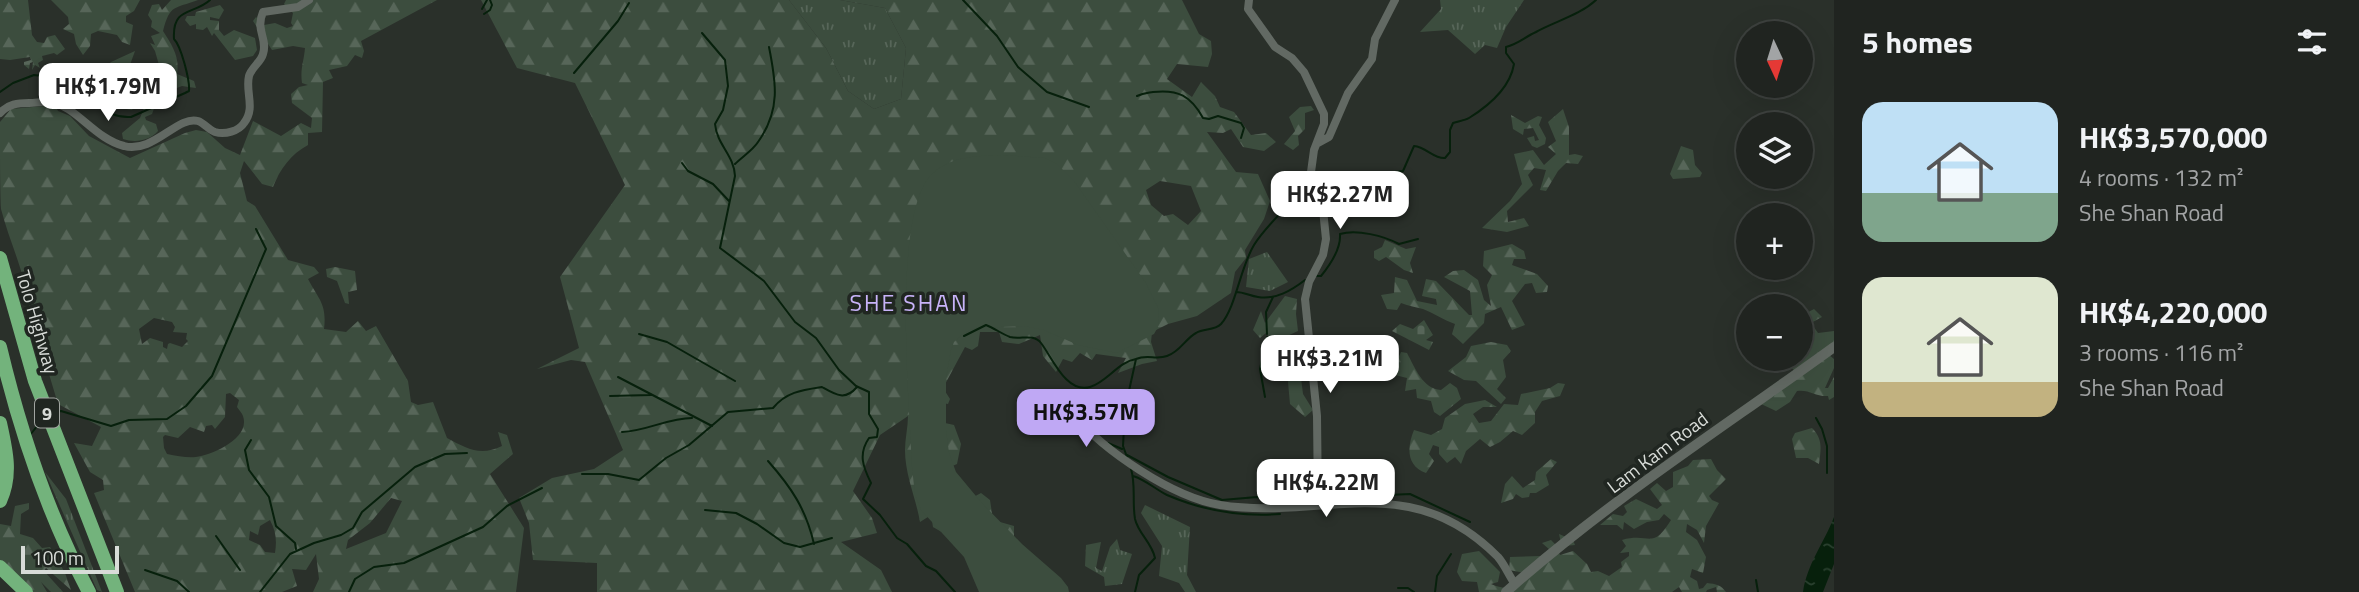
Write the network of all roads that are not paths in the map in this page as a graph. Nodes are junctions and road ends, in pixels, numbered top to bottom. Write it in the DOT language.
graph roads {
  1 [pos="309,0"];
  2 [pos="1249,0"];
  3 [pos="1395,0"];
  4 [pos="0,113"];
  5 [pos="1318,143"];
  6 [pos="0,258"];
  7 [pos="0,346"];
  8 [pos="1834,346"];
  9 [pos="1073,414"];
  10 [pos="0,423"];
  11 [pos="1266,474"];
  12 [pos="0,501"];
  13 [pos="1318,504"];
  14 [pos="1279,506"];
  15 [pos="0,567"];
  16 [pos="0,578"];
  17 [pos="1510,588"];
  18 [pos="15,592"];
  19 [pos="26,592"];
  20 [pos="89,592"];
  21 [pos="117,592"];
  1 -- 4 [label="street"];
  2 -- 5 [label="street"];
  3 -- 5 [label="street"];
  5 -- 13 [label="street"];
  6 -- 21 [label="highway, Tolo Highway / 9"];
  7 -- 20 [label="highway, 9"];
  8 -- 17 [label="main road, Lam Kam Road"];
  9 -- 14 [label="street"];
  10 -- 12 [label="highway"];
  11 -- 14 [label="street"];
  13 -- 14 [label="street"];
  13 -- 17 [label="street"];
  15 -- 19 [label="highway"];
  16 -- 18 [label="highway"];
}
